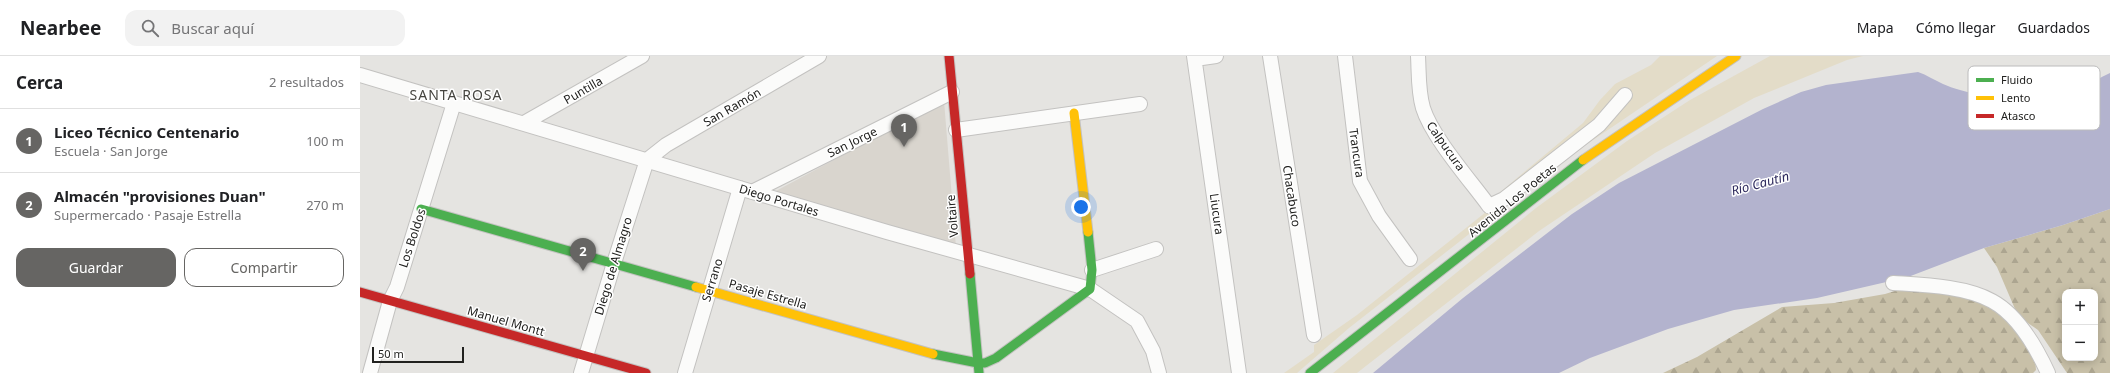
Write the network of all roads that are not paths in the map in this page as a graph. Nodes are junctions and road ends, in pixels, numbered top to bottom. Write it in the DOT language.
graph roads {
  1 [pos="642,56"];
  2 [pos="819,56"];
  3 [pos="949,56"];
  4 [pos="1216,56"];
  5 [pos="1270,56"];
  6 [pos="1345,56"];
  7 [pos="1418,56"];
  8 [pos="1736,56"];
  9 [pos="1195,57"];
  10 [pos="360,75"];
  11 [pos="952,92"];
  12 [pos="1625,96"];
  13 [pos="454,103"];
  14 [pos="1140,104"];
  15 [pos="1074,113"];
  16 [pos="524,123"];
  17 [pos="956,130"];
  18 [pos="647,160"];
  19 [pos="746,190"];
  20 [pos="421,209"];
  21 [pos="1156,249"];
  22 [pos="968,255"];
  23 [pos="1410,259"];
  24 [pos="614,262"];
  25 [pos="1092,270"];
  26 [pos="1893,283"];
  27 [pos="1090,289"];
  28 [pos="709,290"];
  29 [pos="360,292"];
  30 [pos="390,301"];
  31 [pos="1314,335"];
  32 [pos="586,356"];
  33 [pos="978,363"];
  34 [pos="370,373"];
  35 [pos="581,373"];
  36 [pos="646,373"];
  37 [pos="685,373"];
  38 [pos="979,373"];
  39 [pos="1159,373"];
  40 [pos="1239,373"];
  41 [pos="1310,373"];
  42 [pos="2048,373"];
  1 -- 16 [label="street, Puntilla"];
  2 -- 18 [label="street, San Ramón"];
  3 -- 11 [label="street, Voltaire"];
  4 -- 9 [label="street"];
  5 -- 31 [label="street, Chacabuco"];
  6 -- 23 [label="street, Trancura"];
  7 -- 12 [label="street, Calpucura"];
  8 -- 41 [label="street, Avenida Los Poetas"];
  9 -- 40 [label="street, Liucura"];
  10 -- 13 [label="street, Diego Portales"];
  11 -- 17 [label="street, Voltaire"];
  11 -- 19 [label="street, San Jorge"];
  13 -- 16 [label="street, Diego Portales"];
  13 -- 20 [label="street, Los Boldos"];
  14 -- 15 [label="street"];
  15 -- 17 [label="street"];
  15 -- 25 [label="street"];
  16 -- 18 [label="street, Diego Portales"];
  17 -- 22 [label="street, Voltaire"];
  18 -- 19 [label="street, Diego Portales"];
  18 -- 24 [label="street, Diego de Almagro"];
  19 -- 22 [label="street, Diego Portales"];
  19 -- 28 [label="street, Serrano"];
  20 -- 24 [label="street, Pasaje Estrella"];
  20 -- 30 [label="street, Los Boldos"];
  21 -- 25 [label="street"];
  22 -- 27 [label="street, Diego Portales"];
  22 -- 33 [label="street, Voltaire"];
  24 -- 28 [label="street, Pasaje Estrella"];
  24 -- 32 [label="street, Diego de Almagro"];
  25 -- 27 [label="street"];
  26 -- 42 [label="street"];
  27 -- 33 [label="street, Pasaje Estrella"];
  27 -- 39 [label="street, Diego Portales"];
  28 -- 33 [label="street, Pasaje Estrella"];
  28 -- 37 [label="street, Serrano"];
  29 -- 30 [label="street, Manuel Montt"];
  30 -- 32 [label="street, Manuel Montt"];
  30 -- 34 [label="street, Los Boldos"];
  32 -- 35 [label="street, Diego de Almagro"];
  32 -- 36 [label="street, Manuel Montt"];
  33 -- 38 [label="street, Voltaire"];
}
